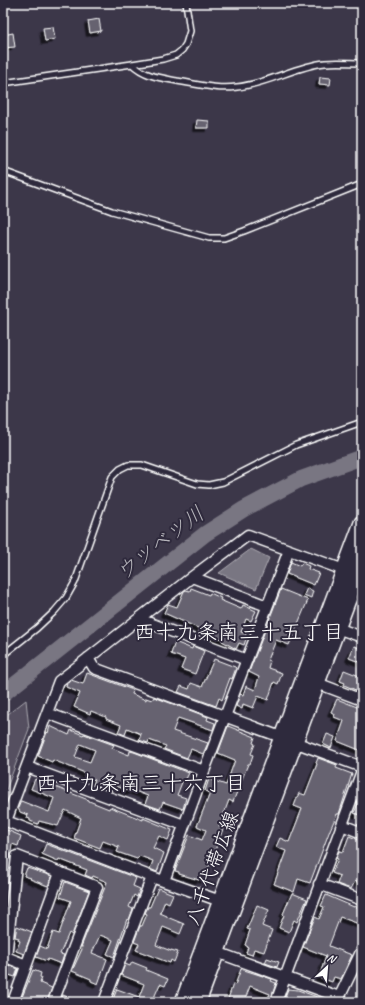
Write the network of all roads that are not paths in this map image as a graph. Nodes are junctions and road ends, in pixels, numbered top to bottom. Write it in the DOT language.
graph roads {
  1 [pos="186,3"];
  2 [pos="362,63"];
  3 [pos="132,64"];
  4 [pos="3,83"];
  5 [pos="3,171"];
  6 [pos="362,184"];
  7 [pos="362,422"];
  8 [pos="362,523"];
  9 [pos="289,550"];
  10 [pos="362,562"];
  11 [pos="344,570"];
  12 [pos="192,577"];
  13 [pos="267,606"];
  14 [pos="139,619"];
  15 [pos="337,628"];
  16 [pos="362,637"];
  17 [pos="3,655"];
  18 [pos="88,658"];
  19 [pos="247,660"];
  20 [pos="317,683"];
  21 [pos="362,700"];
  22 [pos="47,713"];
  23 [pos="225,716"];
  24 [pos="289,739"];
  25 [pos="27,767"];
  26 [pos="362,767"];
  27 [pos="204,771"];
  28 [pos="362,771"];
  29 [pos="184,825"];
  30 [pos="342,825"];
  31 [pos="362,833"];
  32 [pos="60,874"];
  33 [pos="152,876"];
  34 [pos="164,881"];
  35 [pos="319,884"];
  36 [pos="362,900"];
  37 [pos="227,903"];
  38 [pos="210,950"];
  39 [pos="362,950"];
  40 [pos="26,965"];
  41 [pos="285,977"];
  42 [pos="338,999"];
  43 [pos="13,1002"];
  44 [pos="53,1002"];
  45 [pos="104,1002"];
  46 [pos="183,1002"];
  47 [pos="198,1002"];
  48 [pos="276,1002"];
  1 -- 3 [label="lane"];
  2 -- 3 [label="lane"];
  3 -- 4 [label="lane"];
  5 -- 6 [label="lane"];
  7 -- 17 [label="lane"];
  8 -- 11 [label="main road, 八千代帯広線"];
  9 -- 11 [label="street"];
  9 -- 12 [label="street"];
  9 -- 13 [label="street"];
  10 -- 15 [label="main road, 八千代帯広線"];
  11 -- 24 [label="main road, 八千代帯広線"];
  12 -- 13 [label="street"];
  12 -- 14 [label="street"];
  13 -- 19 [label="street"];
  14 -- 18 [label="street"];
  14 -- 19 [label="street"];
  15 -- 16 [label="street"];
  15 -- 20 [label="main road, 八千代帯広線"];
  18 -- 22 [label="street"];
  18 -- 23 [label="street"];
  19 -- 23 [label="street"];
  20 -- 21 [label="street"];
  20 -- 24 [label="main road, 八千代帯広線"];
  22 -- 25 [label="street"];
  22 -- 27 [label="street"];
  23 -- 24 [label="street"];
  23 -- 27 [label="street"];
  24 -- 26 [label="street"];
  24 -- 37 [label="main road, 八千代帯広線"];
  25 -- 29 [label="street"];
  25 -- 33 [label="street"];
  27 -- 29 [label="street"];
  28 -- 30 [label="street"];
  29 -- 34 [label="street"];
  30 -- 31 [label="street"];
  30 -- 35 [label="street"];
  32 -- 40 [label="street"];
  32 -- 40 [label="street"];
  32 -- 44 [label="street"];
  33 -- 34 [label="street"];
  33 -- 45 [label="street"];
  34 -- 37 [label="street"];
  35 -- 36 [label="street"];
  35 -- 41 [label="street"];
  37 -- 38 [label="main road, 八千代帯広線"];
  38 -- 41 [label="street"];
  38 -- 46 [label="main road, 八千代帯広線"];
  38 -- 47 [label="main road, 八千代帯広線"];
  39 -- 42 [label="street"];
  40 -- 43 [label="street"];
  41 -- 42 [label="street"];
  41 -- 48 [label="street"];
}
